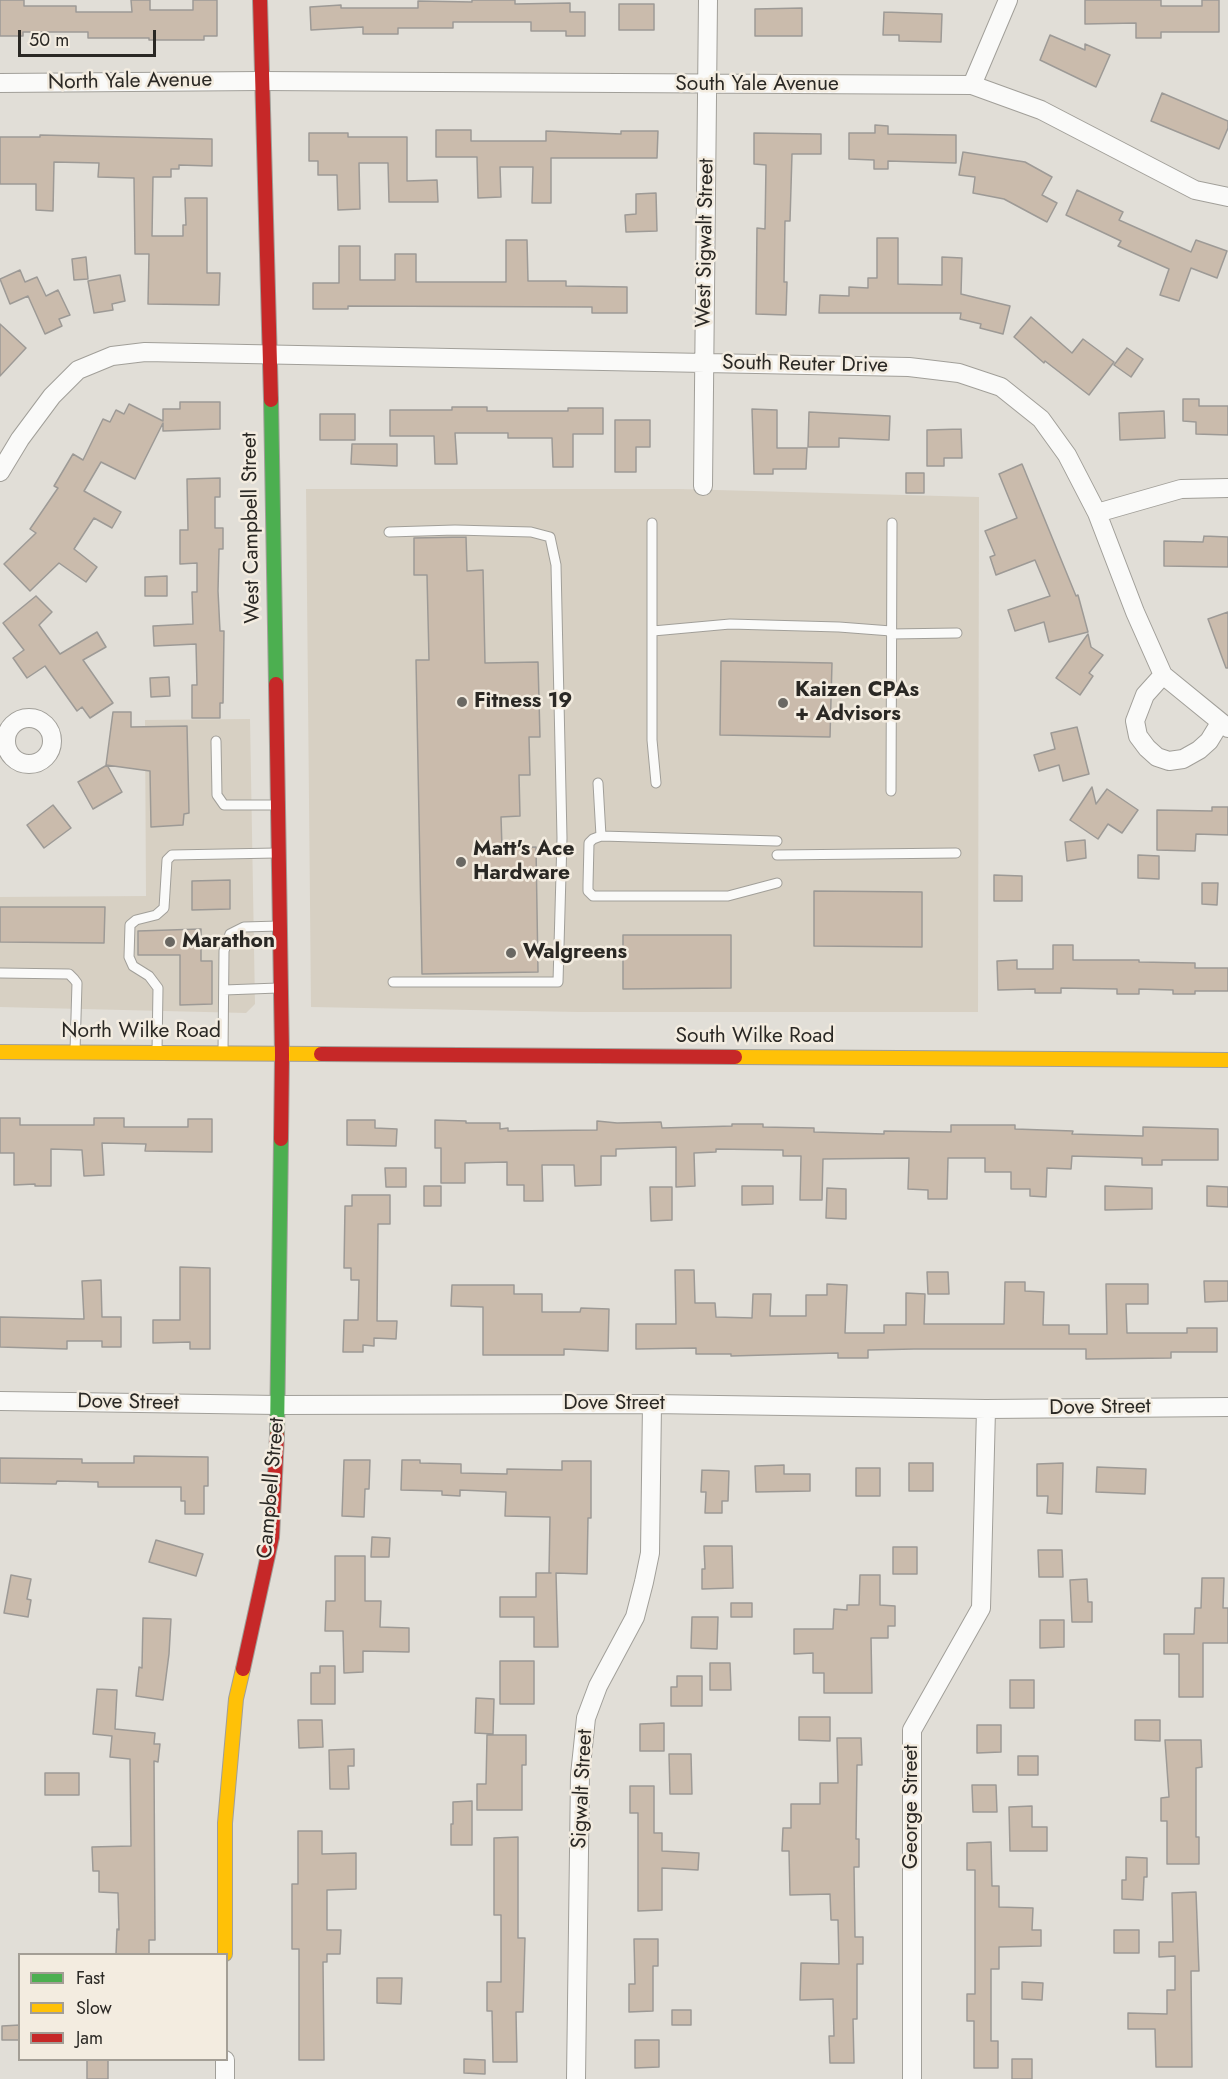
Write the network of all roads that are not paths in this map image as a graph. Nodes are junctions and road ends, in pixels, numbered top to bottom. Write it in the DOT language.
graph roads {
  1 [pos="260,0"];
  2 [pos="708,0"];
  3 [pos="1008,0"];
  4 [pos="261,81"];
  5 [pos="0,83"];
  6 [pos="708,85"];
  7 [pos="972,85"];
  8 [pos="1228,197"];
  9 [pos="270,355"];
  10 [pos="705,363"];
  11 [pos="0,471"];
  12 [pos="703,486"];
  13 [pos="1228,488"];
  14 [pos="1097,513"];
  15 [pos="652,523"];
  16 [pos="892,523"];
  17 [pos="389,532"];
  18 [pos="653,631"];
  19 [pos="891,633"];
  20 [pos="957,633"];
  21 [pos="1164,675"];
  22 [pos="1224,725"];
  23 [pos="216,741"];
  24 [pos="598,783"];
  25 [pos="656,783"];
  26 [pos="891,791"];
  27 [pos="278,805"];
  28 [pos="602,836"];
  29 [pos="777,841"];
  30 [pos="278,852"];
  31 [pos="956,853"];
  32 [pos="777,855"];
  33 [pos="777,883"];
  34 [pos="279,926"];
  35 [pos="0,973"];
  36 [pos="393,982"];
  37 [pos="280,988"];
  38 [pos="224,990"];
  39 [pos="0,1052"];
  40 [pos="75,1053"];
  41 [pos="158,1054"];
  42 [pos="223,1054"];
  43 [pos="282,1055"];
  44 [pos="1228,1060"];
  45 [pos="0,1401"];
  46 [pos="652,1404"];
  47 [pos="278,1405"];
  48 [pos="1228,1407"];
  49 [pos="987,1409"];
  50 [pos="225,1953"];
  51 [pos="225,2061"];
  52 [pos="225,2079"];
  53 [pos="576,2079"];
  54 [pos="912,2079"];
  1 -- 4 [label="street, West Campbell Street"];
  2 -- 6 [label="street, West Sigwalt Street"];
  3 -- 7 [label="street"];
  4 -- 5 [label="street, North Yale Avenue"];
  4 -- 6 [label="street, South Yale Avenue"];
  4 -- 9 [label="street, West Campbell Street"];
  6 -- 7 [label="street, South Yale Avenue"];
  6 -- 10 [label="street, West Sigwalt Street"];
  7 -- 8 [label="street, South Yale Avenue"];
  9 -- 10 [label="street, South Reuter Drive"];
  9 -- 11 [label="street, South Reuter Drive"];
  9 -- 27 [label="street, West Campbell Street"];
  10 -- 12 [label="street, West Sigwalt Street"];
  10 -- 14 [label="street, South Reuter Drive"];
  13 -- 14 [label="street"];
  14 -- 21 [label="street, South Reuter Drive"];
  15 -- 18 [label="lane"];
  16 -- 19 [label="lane"];
  17 -- 36 [label="lane"];
  18 -- 19 [label="lane"];
  18 -- 25 [label="lane"];
  19 -- 20 [label="lane"];
  19 -- 26 [label="lane"];
  21 -- 22 [label="street, South Reuter Drive"];
  21 -- 22 [label="street, South Reuter Drive"];
  23 -- 27 [label="lane"];
  24 -- 28 [label="lane"];
  27 -- 30 [label="street, West Campbell Street"];
  28 -- 29 [label="lane"];
  28 -- 33 [label="lane"];
  30 -- 34 [label="street, West Campbell Street"];
  30 -- 41 [label="lane"];
  31 -- 32 [label="lane"];
  34 -- 37 [label="street, West Campbell Street"];
  34 -- 38 [label="lane"];
  35 -- 40 [label="lane"];
  37 -- 38 [label="lane"];
  37 -- 43 [label="street, West Campbell Street"];
  38 -- 42 [label="lane"];
  39 -- 40 [label="street, North Wilke Road"];
  40 -- 41 [label="street, North Wilke Road"];
  41 -- 42 [label="street, North Wilke Road"];
  42 -- 43 [label="street, North Wilke Road"];
  43 -- 44 [label="street, South Wilke Road"];
  43 -- 47 [label="street, Campbell Street"];
  45 -- 47 [label="street, Dove Street"];
  46 -- 47 [label="street, Dove Street"];
  46 -- 49 [label="street, Dove Street"];
  46 -- 53 [label="street, Sigwalt Street"];
  47 -- 50 [label="street, Campbell Street"];
  48 -- 49 [label="street, Dove Street"];
  49 -- 54 [label="street, George Street"];
  51 -- 52 [label="street"];
}
